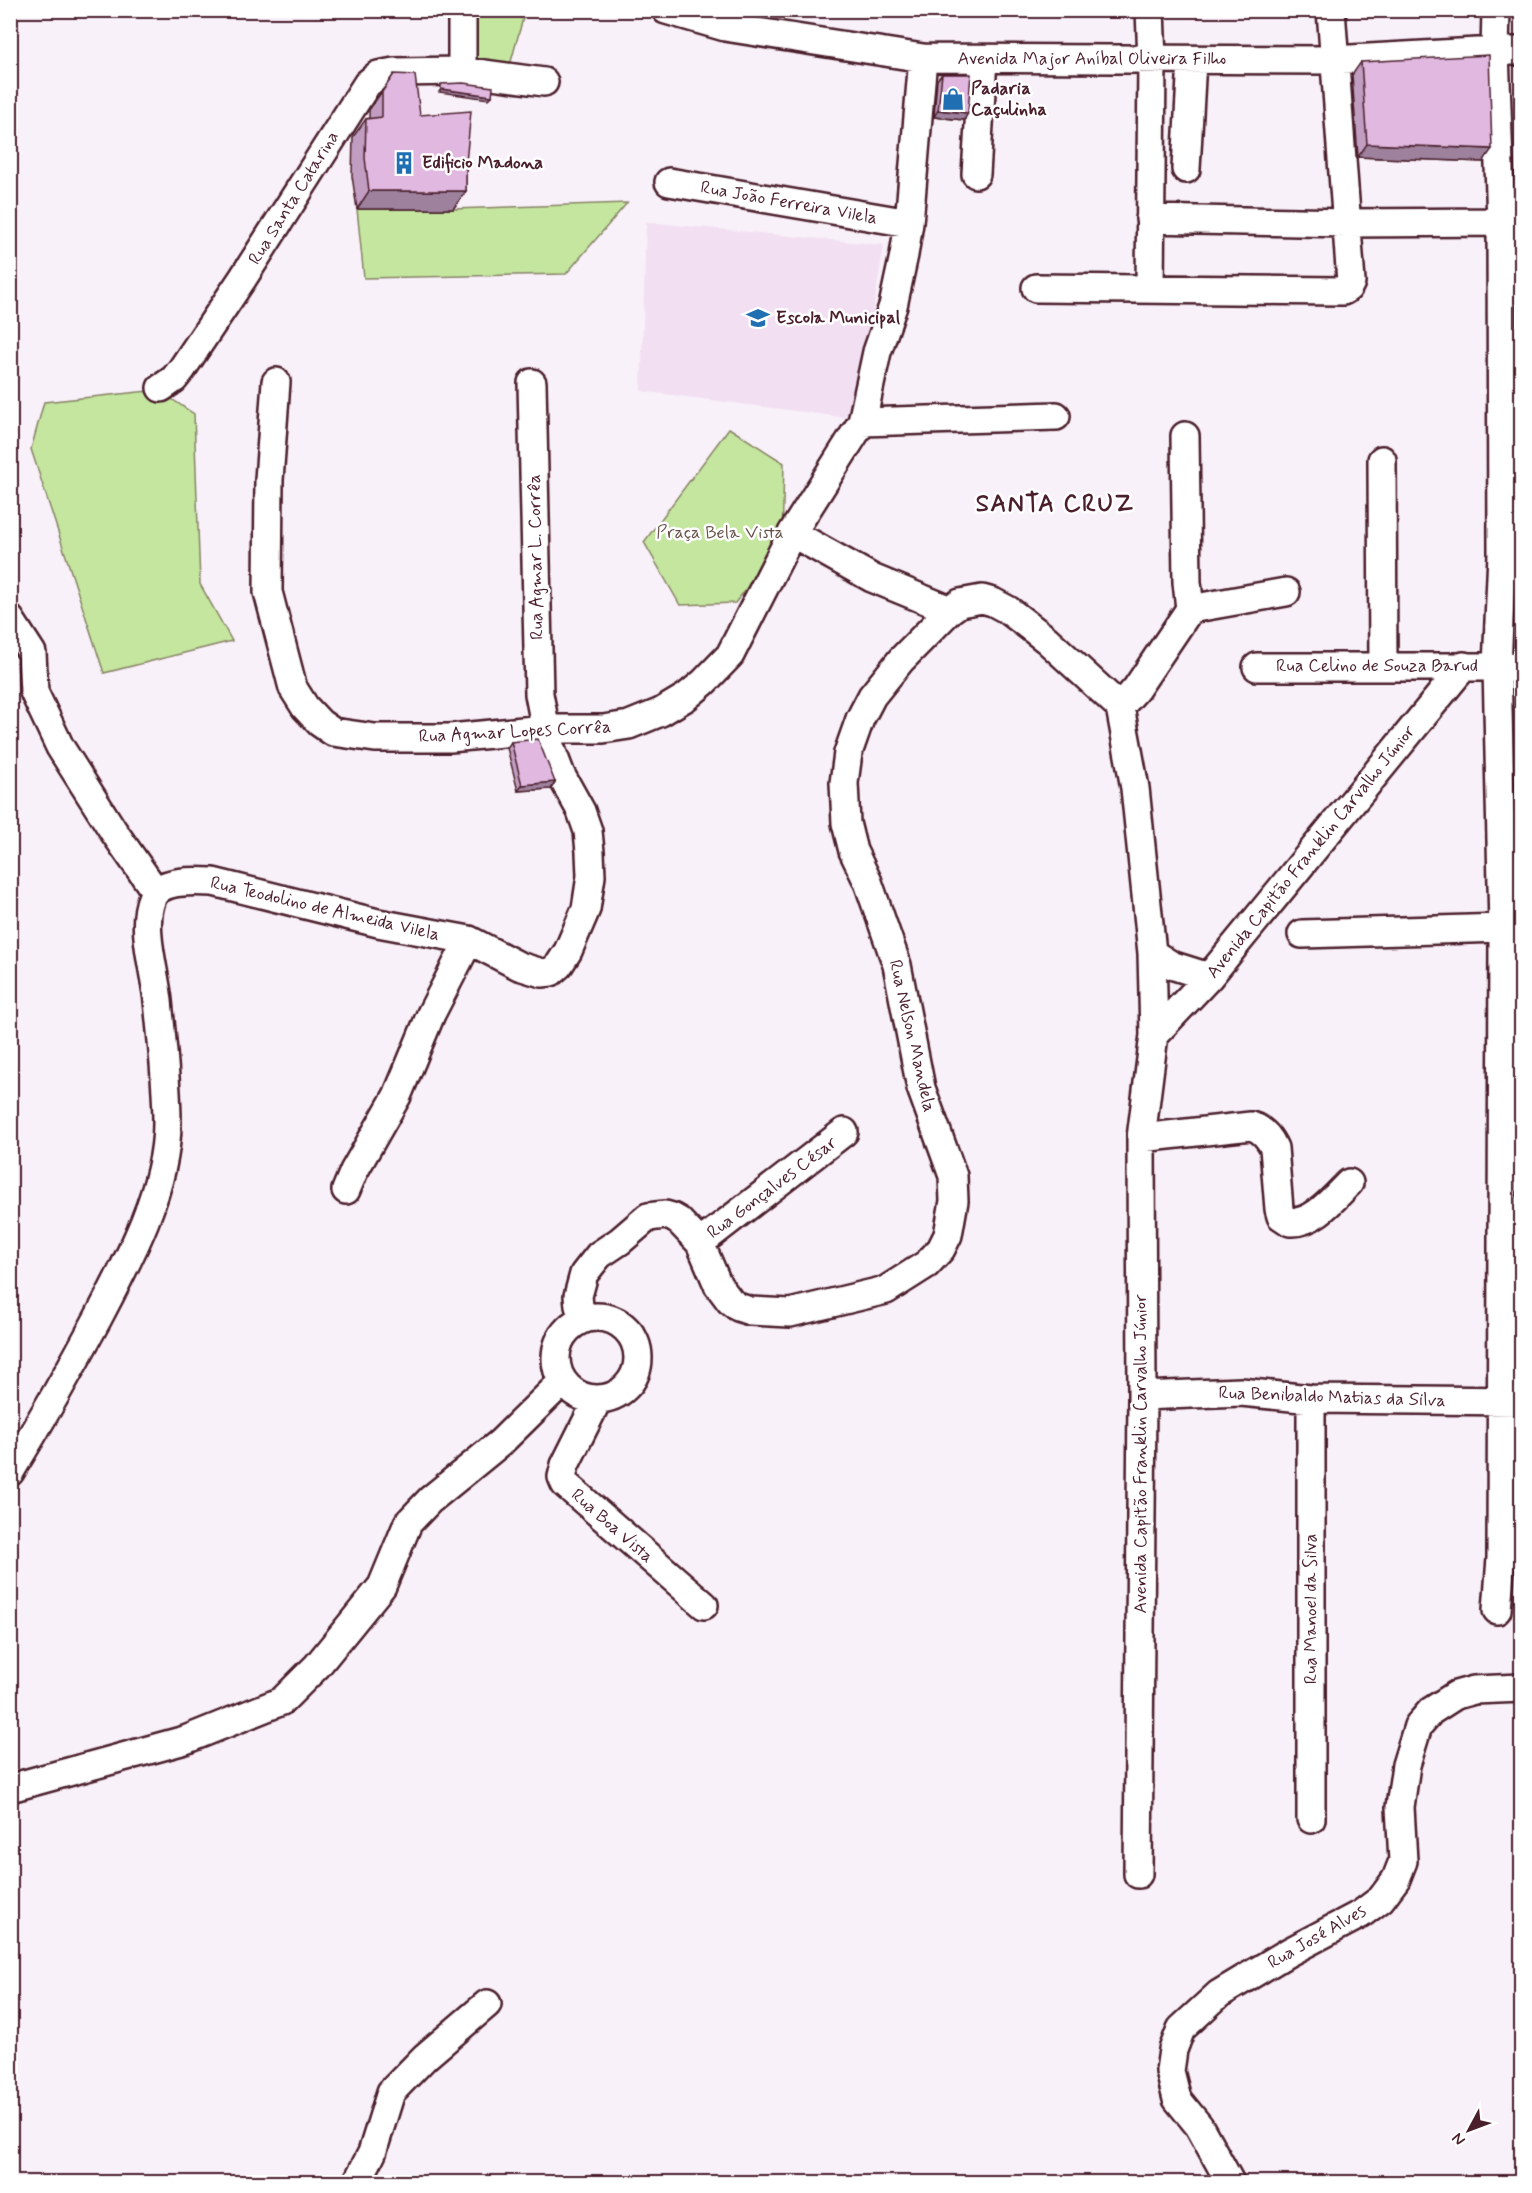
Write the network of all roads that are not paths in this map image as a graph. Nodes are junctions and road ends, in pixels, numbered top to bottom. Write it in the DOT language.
graph roads {
  1 [pos="462,10"];
  2 [pos="666,10"];
  3 [pos="1150,10"];
  4 [pos="1330,10"];
  5 [pos="1496,10"];
  6 [pos="1495,51"];
  7 [pos="1521,51"];
  8 [pos="923,58"];
  9 [pos="983,59"];
  10 [pos="1152,60"];
  11 [pos="1192,60"];
  12 [pos="1333,60"];
  13 [pos="462,71"];
  14 [pos="544,82"];
  15 [pos="1186,169"];
  16 [pos="976,174"];
  17 [pos="669,182"];
  18 [pos="1150,219"];
  19 [pos="1501,222"];
  20 [pos="909,223"];
  21 [pos="1346,223"];
  22 [pos="1036,288"];
  23 [pos="1150,289"];
  24 [pos="276,382"];
  25 [pos="532,383"];
  26 [pos="161,388"];
  27 [pos="1056,416"];
  28 [pos="862,422"];
  29 [pos="1185,436"];
  30 [pos="1382,459"];
  31 [pos="792,533"];
  32 [pos="1286,592"];
  33 [pos="1190,609"];
  34 [pos="947,613"];
  35 [pos="10,619"];
  36 [pos="1464,666"];
  37 [pos="1509,666"];
  38 [pos="1257,667"];
  39 [pos="1383,667"];
  40 [pos="1120,707"];
  41 [pos="546,729"];
  42 [pos="156,892"];
  43 [pos="1503,928"];
  44 [pos="1302,934"];
  45 [pos="468,940"];
  46 [pos="1152,953"];
  47 [pos="1209,977"];
  48 [pos="1154,1035"];
  49 [pos="844,1132"];
  50 [pos="1141,1138"];
  51 [pos="1349,1183"];
  52 [pos="346,1190"];
  53 [pos="700,1243"];
  54 [pos="585,1319"];
  55 [pos="563,1381"];
  56 [pos="1142,1396"];
  57 [pos="598,1399"];
  58 [pos="1311,1399"];
  59 [pos="1511,1401"];
  60 [pos="10,1472"];
  61 [pos="704,1605"];
  62 [pos="1497,1610"];
  63 [pos="1521,1688"];
  64 [pos="10,1788"];
  65 [pos="1311,1819"];
  66 [pos="1138,1874"];
  67 [pos="487,2004"];
  68 [pos="357,2182"];
  69 [pos="1230,2182"];
  1 -- 13 [label="street"];
  2 -- 8 [label="street, Avenida Major Aníbal Oliveira Filho"];
  3 -- 10 [label="street"];
  4 -- 12 [label="street"];
  5 -- 6 [label="street"];
  6 -- 7 [label="street, Avenida Major Aníbal Oliveira Filho"];
  6 -- 12 [label="street, Avenida Major Aníbal Oliveira Filho"];
  6 -- 19 [label="street"];
  8 -- 9 [label="street, Avenida Major Aníbal Oliveira Filho"];
  8 -- 20 [label="street, Rua Agmar Lopes Corrêa"];
  9 -- 10 [label="street, Avenida Major Aníbal Oliveira Filho"];
  9 -- 16 [label="street"];
  10 -- 11 [label="street, Avenida Major Aníbal Oliveira Filho"];
  10 -- 18 [label="street"];
  11 -- 12 [label="street, Avenida Major Aníbal Oliveira Filho"];
  11 -- 15 [label="street"];
  12 -- 21 [label="street"];
  13 -- 14 [label="street, Rua Santa Catarina"];
  13 -- 26 [label="street, Rua Santa Catarina"];
  17 -- 20 [label="street, Rua João Ferreira Vilela"];
  18 -- 21 [label="street"];
  18 -- 23 [label="street"];
  19 -- 21 [label="street"];
  19 -- 37 [label="street"];
  20 -- 28 [label="street, Rua Agmar Lopes Corrêa"];
  21 -- 23 [label="street"];
  22 -- 23 [label="street"];
  24 -- 41 [label="street, Rua Agmar Lopes Corrêa"];
  25 -- 41 [label="street, Rua Agmar L. Corrêa"];
  27 -- 28 [label="street"];
  28 -- 31 [label="street, Rua Agmar Lopes Corrêa"];
  29 -- 33 [label="street"];
  30 -- 39 [label="street"];
  31 -- 34 [label="street"];
  31 -- 41 [label="street, Rua Agmar Lopes Corrêa"];
  32 -- 33 [label="street"];
  33 -- 40 [label="street"];
  34 -- 40 [label="street"];
  34 -- 53 [label="street, Rua Nelson Mandela"];
  35 -- 42 [label="street"];
  36 -- 37 [label="street, Rua Celino de Souza Barud"];
  36 -- 39 [label="street, Rua Celino de Souza Barud"];
  36 -- 47 [label="street, Avenida Capitão Franklin Carvalho Júnior"];
  37 -- 43 [label="street"];
  38 -- 39 [label="street, Rua Celino de Souza Barud"];
  40 -- 46 [label="street, Avenida Capitão Franklin Carvalho Júnior"];
  41 -- 45 [label="street, Rua Teodolino de Almeida Vilela"];
  42 -- 45 [label="street, Rua Teodolino de Almeida Vilela"];
  42 -- 60 [label="street"];
  43 -- 44 [label="street"];
  43 -- 59 [label="street"];
  45 -- 52 [label="street, Rua Teodolino de Almeida Vilela"];
  46 -- 47 [label="street"];
  46 -- 48 [label="street, Avenida Capitão Franklin Carvalho Júnior"];
  47 -- 48 [label="street, Avenida Capitão Franklin Carvalho Júnior"];
  48 -- 50 [label="street, Avenida Capitão Franklin Carvalho Júnior"];
  49 -- 53 [label="street, Rua Gonçalves César"];
  50 -- 51 [label="street"];
  50 -- 56 [label="street, Avenida Capitão Franklin Carvalho Júnior"];
  53 -- 54 [label="street, Rua Nelson Mandela"];
  54 -- 55 [label="street"];
  54 -- 57 [label="street"];
  55 -- 57 [label="street"];
  55 -- 64 [label="street"];
  56 -- 58 [label="street, Rua Benibaldo Matias da Silva"];
  56 -- 66 [label="street, Avenida Capitão Franklin Carvalho Júnior"];
  57 -- 61 [label="street, Rua Boa Vista"];
  58 -- 59 [label="street, Rua Benibaldo Matias da Silva"];
  58 -- 65 [label="street, Rua Manoel da Silva"];
  59 -- 62 [label="street"];
  63 -- 69 [label="street, Rua José Alves"];
  67 -- 68 [label="street"];
}
